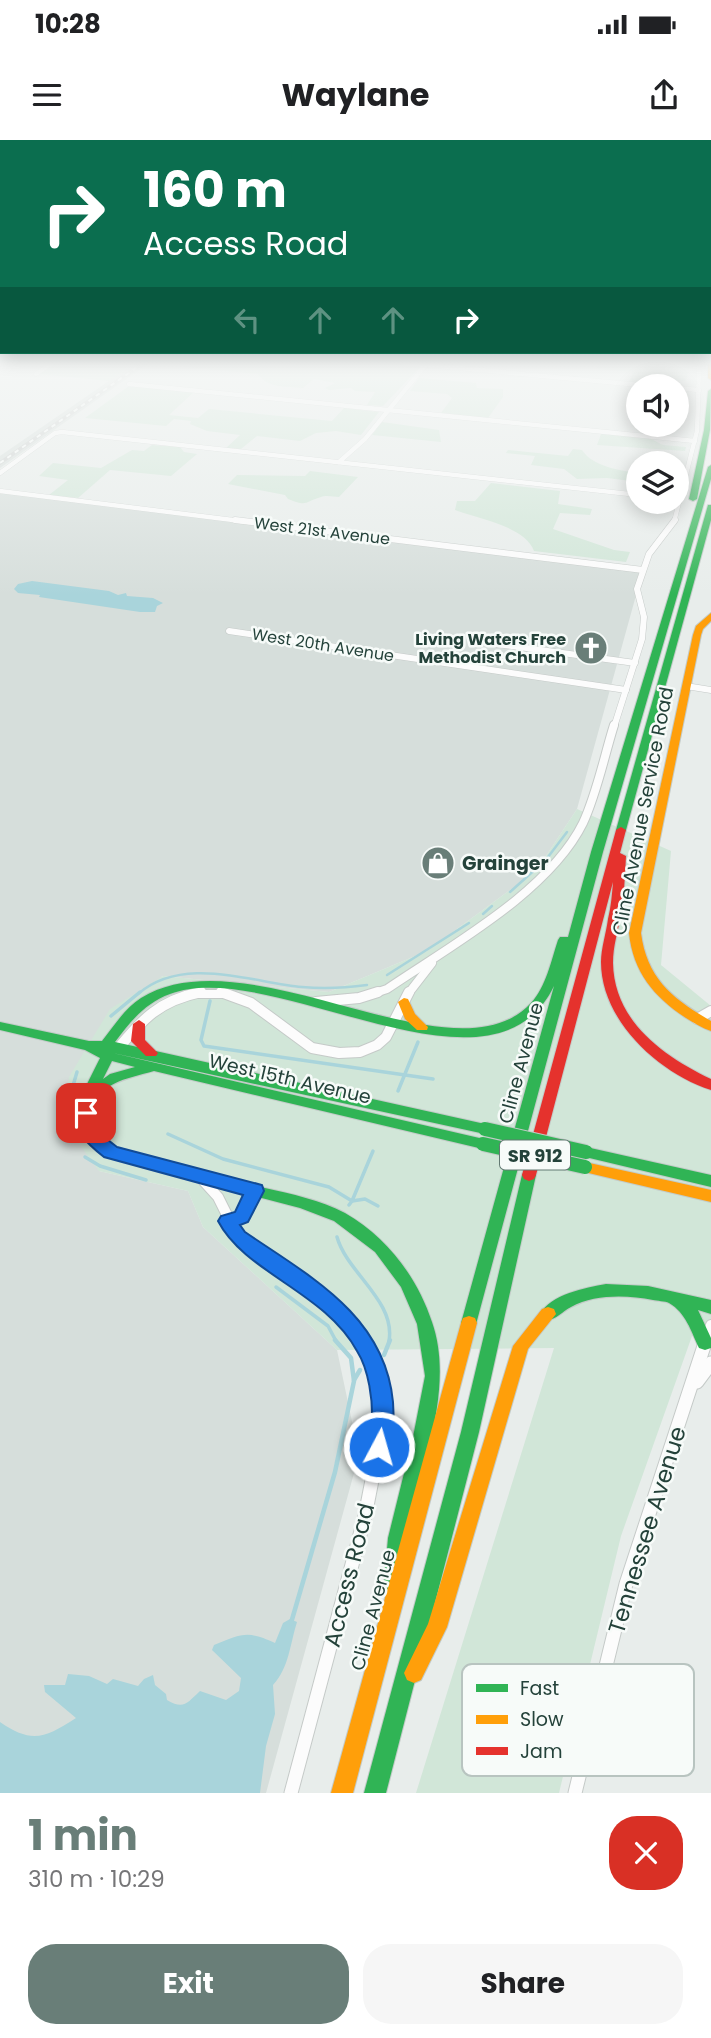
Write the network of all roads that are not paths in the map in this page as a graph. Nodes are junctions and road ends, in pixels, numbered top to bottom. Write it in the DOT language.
graph roads {
  1 [pos="48,440"];
  2 [pos="136,440"];
  3 [pos="364,440"];
  4 [pos="686,440"];
  5 [pos="705,440"];
  6 [pos="695,441"];
  7 [pos="339,462"];
  8 [pos="689,463"];
  9 [pos="711,467"];
  10 [pos="0,473"];
  11 [pos="0,491"];
  12 [pos="626,494"];
  13 [pos="711,507"];
  14 [pos="676,514"];
  15 [pos="696,519"];
  16 [pos="643,570"];
  17 [pos="711,616"];
  18 [pos="229,631"];
  19 [pos="497,644"];
  20 [pos="635,663"];
  21 [pos="686,686"];
  22 [pos="626,690"];
  23 [pos="711,690"];
  24 [pos="621,830"];
  25 [pos="597,852"];
  26 [pos="440,954"];
  27 [pos="404,1002"];
  28 [pos="313,1003"];
  29 [pos="711,1010"];
  30 [pos="697,1019"];
  31 [pos="395,1022"];
  32 [pos="139,1024"];
  33 [pos="0,1027"];
  34 [pos="711,1027"];
  35 [pos="424,1028"];
  36 [pos="120,1049"];
  37 [pos="107,1051"];
  38 [pos="154,1061"];
  39 [pos="711,1085"];
  40 [pos="88,1096"];
  41 [pos="198,1175"];
  42 [pos="711,1181"];
  43 [pos="255,1191"];
  44 [pos="711,1196"];
  45 [pos="228,1221"];
  46 [pos="670,1297"];
  47 [pos="711,1307"];
  48 [pos="711,1325"];
  49 [pos="705,1343"];
  50 [pos="711,1363"];
  51 [pos="692,1389"];
  52 [pos="388,1630"];
  53 [pos="606,1664"];
  54 [pos="398,1703"];
  55 [pos="291,1793"];
  56 [pos="342,1793"];
  57 [pos="375,1793"];
  1 -- 10 [label="street"];
  2 -- 7 [label="street"];
  3 -- 7 [label="street"];
  4 -- 6 [label="street"];
  5 -- 15 [label="main road"];
  6 -- 8 [label="street"];
  7 -- 12 [label="street"];
  9 -- 15 [label="main road, Cline Avenue / SR 912"];
  11 -- 16 [label="street, West 21st Avenue"];
  13 -- 24 [label="main road, Cline Avenue / SR 912"];
  14 -- 16 [label="street"];
  15 -- 25 [label="main road, Cline Avenue / SR 912"];
  16 -- 20 [label="street"];
  17 -- 21 [label="main road, Cline Avenue Service Road"];
  18 -- 22 [label="street, West 20th Avenue"];
  19 -- 20 [label="street"];
  20 -- 22 [label="street"];
  21 -- 23 [label="street"];
  21 -- 30 [label="main road, Cline Avenue Service Road"];
  22 -- 26 [label="street"];
  24 -- 39 [label="main road"];
  24 -- 54 [label="main road, Cline Avenue / SR 912"];
  25 -- 35 [label="main road"];
  25 -- 52 [label="main road, Cline Avenue / SR 912"];
  26 -- 27 [label="street"];
  26 -- 28 [label="street"];
  27 -- 31 [label="street"];
  27 -- 35 [label="main road"];
  28 -- 31 [label="main road"];
  28 -- 37 [label="main road"];
  29 -- 30 [label="street"];
  30 -- 34 [label="main road, Cline Avenue Service Road"];
  31 -- 32 [label="street"];
  31 -- 35 [label="main road"];
  32 -- 36 [label="street"];
  32 -- 38 [label="main road"];
  33 -- 37 [label="main road, West 15th Avenue"];
  36 -- 37 [label="main road, West 15th Avenue"];
  36 -- 38 [label="main road, West 15th Avenue"];
  37 -- 38 [label="main road, West 15th Avenue"];
  37 -- 40 [label="main road"];
  38 -- 40 [label="main road"];
  38 -- 42 [label="main road, West 15th Avenue, bridge"];
  38 -- 44 [label="main road, West 15th Avenue, bridge"];
  40 -- 41 [label="main road"];
  41 -- 43 [label="main road"];
  41 -- 45 [label="street, Access Road"];
  43 -- 45 [label="street"];
  43 -- 52 [label="main road"];
  45 -- 55 [label="street, Access Road"];
  46 -- 47 [label="main road"];
  46 -- 49 [label="main road"];
  46 -- 54 [label="main road"];
  48 -- 49 [label="street, Tennessee Avenue"];
  49 -- 51 [label="street, Tennessee Avenue"];
  50 -- 51 [label="street, Tennessee Avenue"];
  51 -- 53 [label="street, Tennessee Avenue"];
  52 -- 56 [label="main road, Cline Avenue / SR 912"];
  54 -- 57 [label="main road, Cline Avenue / SR 912"];
}
